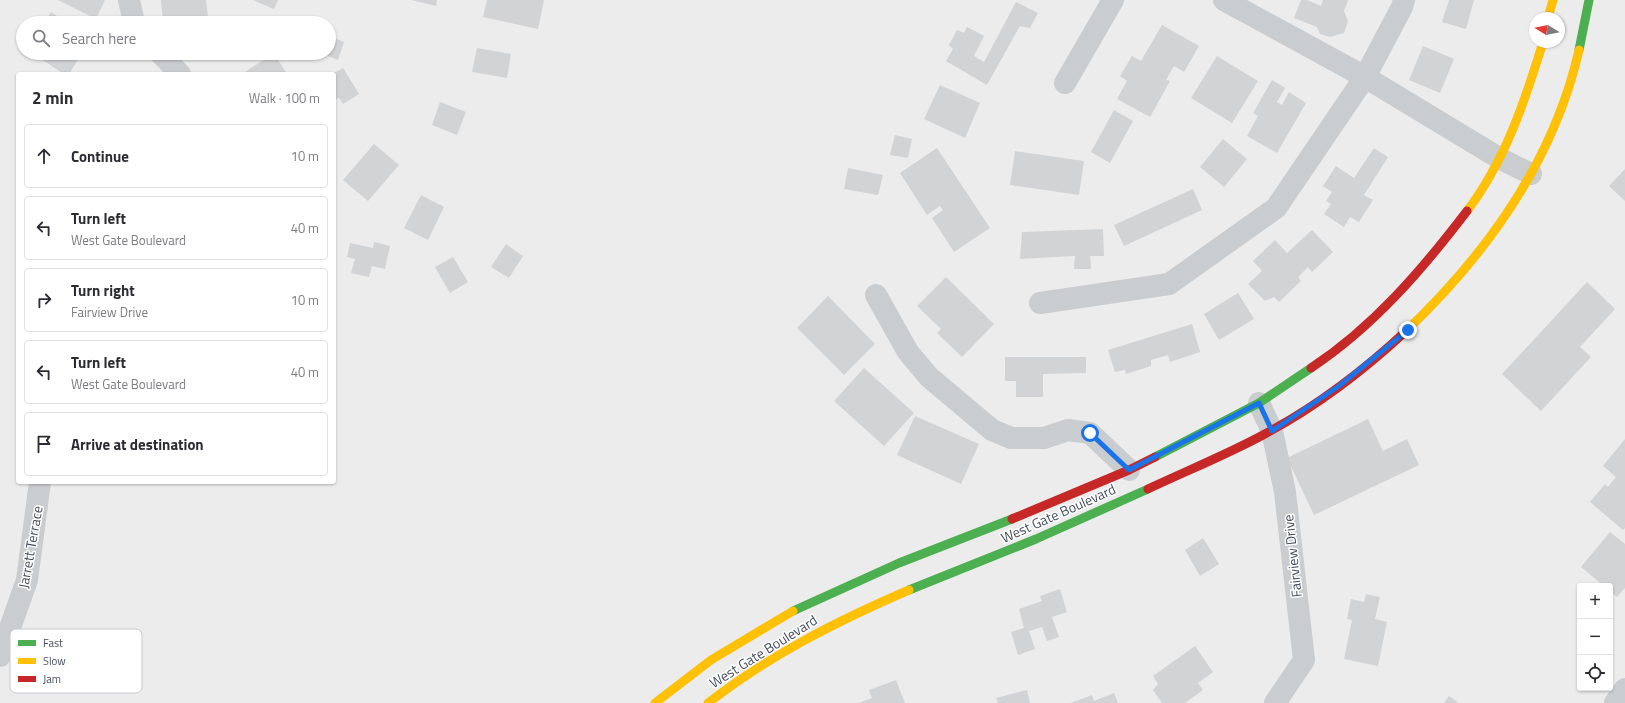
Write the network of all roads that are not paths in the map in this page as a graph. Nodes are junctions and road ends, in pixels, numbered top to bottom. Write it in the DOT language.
graph roads {
  1 [pos="129,0"];
  2 [pos="1113,0"];
  3 [pos="1224,0"];
  4 [pos="1404,0"];
  5 [pos="1553,0"];
  6 [pos="1589,0"];
  7 [pos="1550,12"];
  8 [pos="132,16"];
  9 [pos="1541,48"];
  10 [pos="167,60"];
  11 [pos="178,72"];
  12 [pos="1365,77"];
  13 [pos="1065,83"];
  14 [pos="1499,158"];
  15 [pos="1531,174"];
  16 [pos="876,295"];
  17 [pos="1040,303"];
  18 [pos="1259,403"];
  19 [pos="1272,431"];
  20 [pos="1129,470"];
  21 [pos="40,484"];
  22 [pos="0,656"];
  23 [pos="1625,689"];
  24 [pos="655,703"];
  25 [pos="708,703"];
  26 [pos="1275,703"];
  27 [pos="1615,703"];
  1 -- 8 [label="street"];
  2 -- 13 [label="street"];
  3 -- 12 [label="street"];
  4 -- 12 [label="street"];
  5 -- 7 [label="street"];
  6 -- 15 [label="street, West Gate Boulevard"];
  9 -- 14 [label="street, West Gate Boulevard"];
  10 -- 11 [label="street"];
  12 -- 14 [label="street"];
  12 -- 17 [label="street"];
  14 -- 15 [label="street"];
  14 -- 18 [label="street, West Gate Boulevard"];
  15 -- 19 [label="street, West Gate Boulevard"];
  16 -- 20 [label="street"];
  18 -- 19 [label="street, Fairview Drive"];
  18 -- 20 [label="street, West Gate Boulevard"];
  19 -- 25 [label="street, West Gate Boulevard"];
  19 -- 26 [label="street, Fairview Drive"];
  20 -- 24 [label="street, West Gate Boulevard"];
  21 -- 22 [label="street, Jarrett Terrace"];
  23 -- 27 [label="street"];
}
